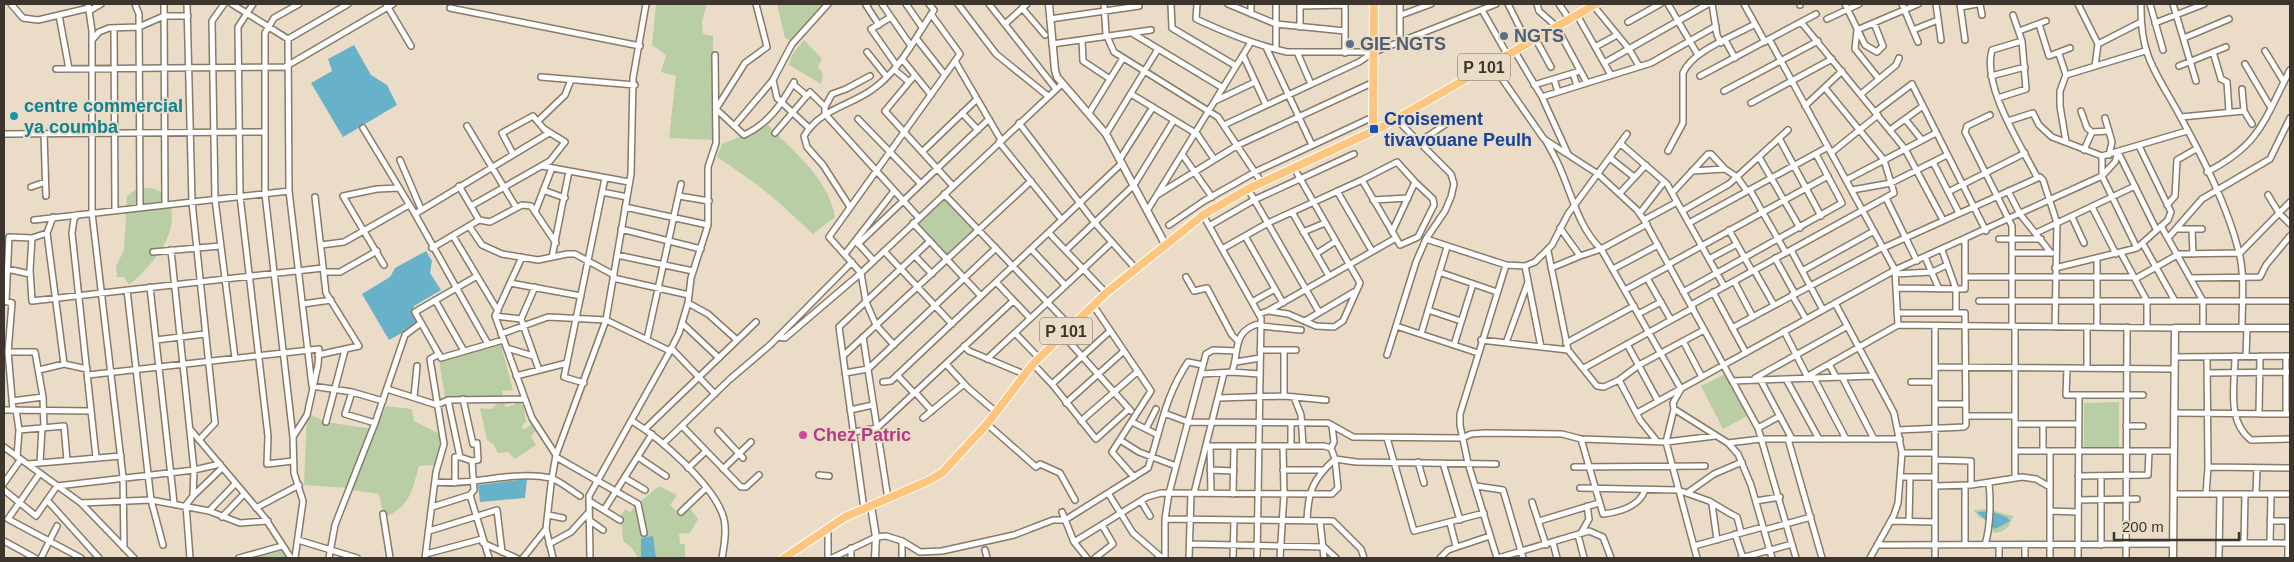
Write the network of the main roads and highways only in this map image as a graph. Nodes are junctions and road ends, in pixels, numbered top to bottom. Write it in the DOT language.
graph roads {
  1 [pos="1374,4"];
  2 [pos="1594,4"];
  3 [pos="1373,131"];
  4 [pos="784,558"];
  1 -- 3 [label="main road"];
  2 -- 3 [label="main road, P 101"];
  3 -- 4 [label="main road, P 101"];
}
